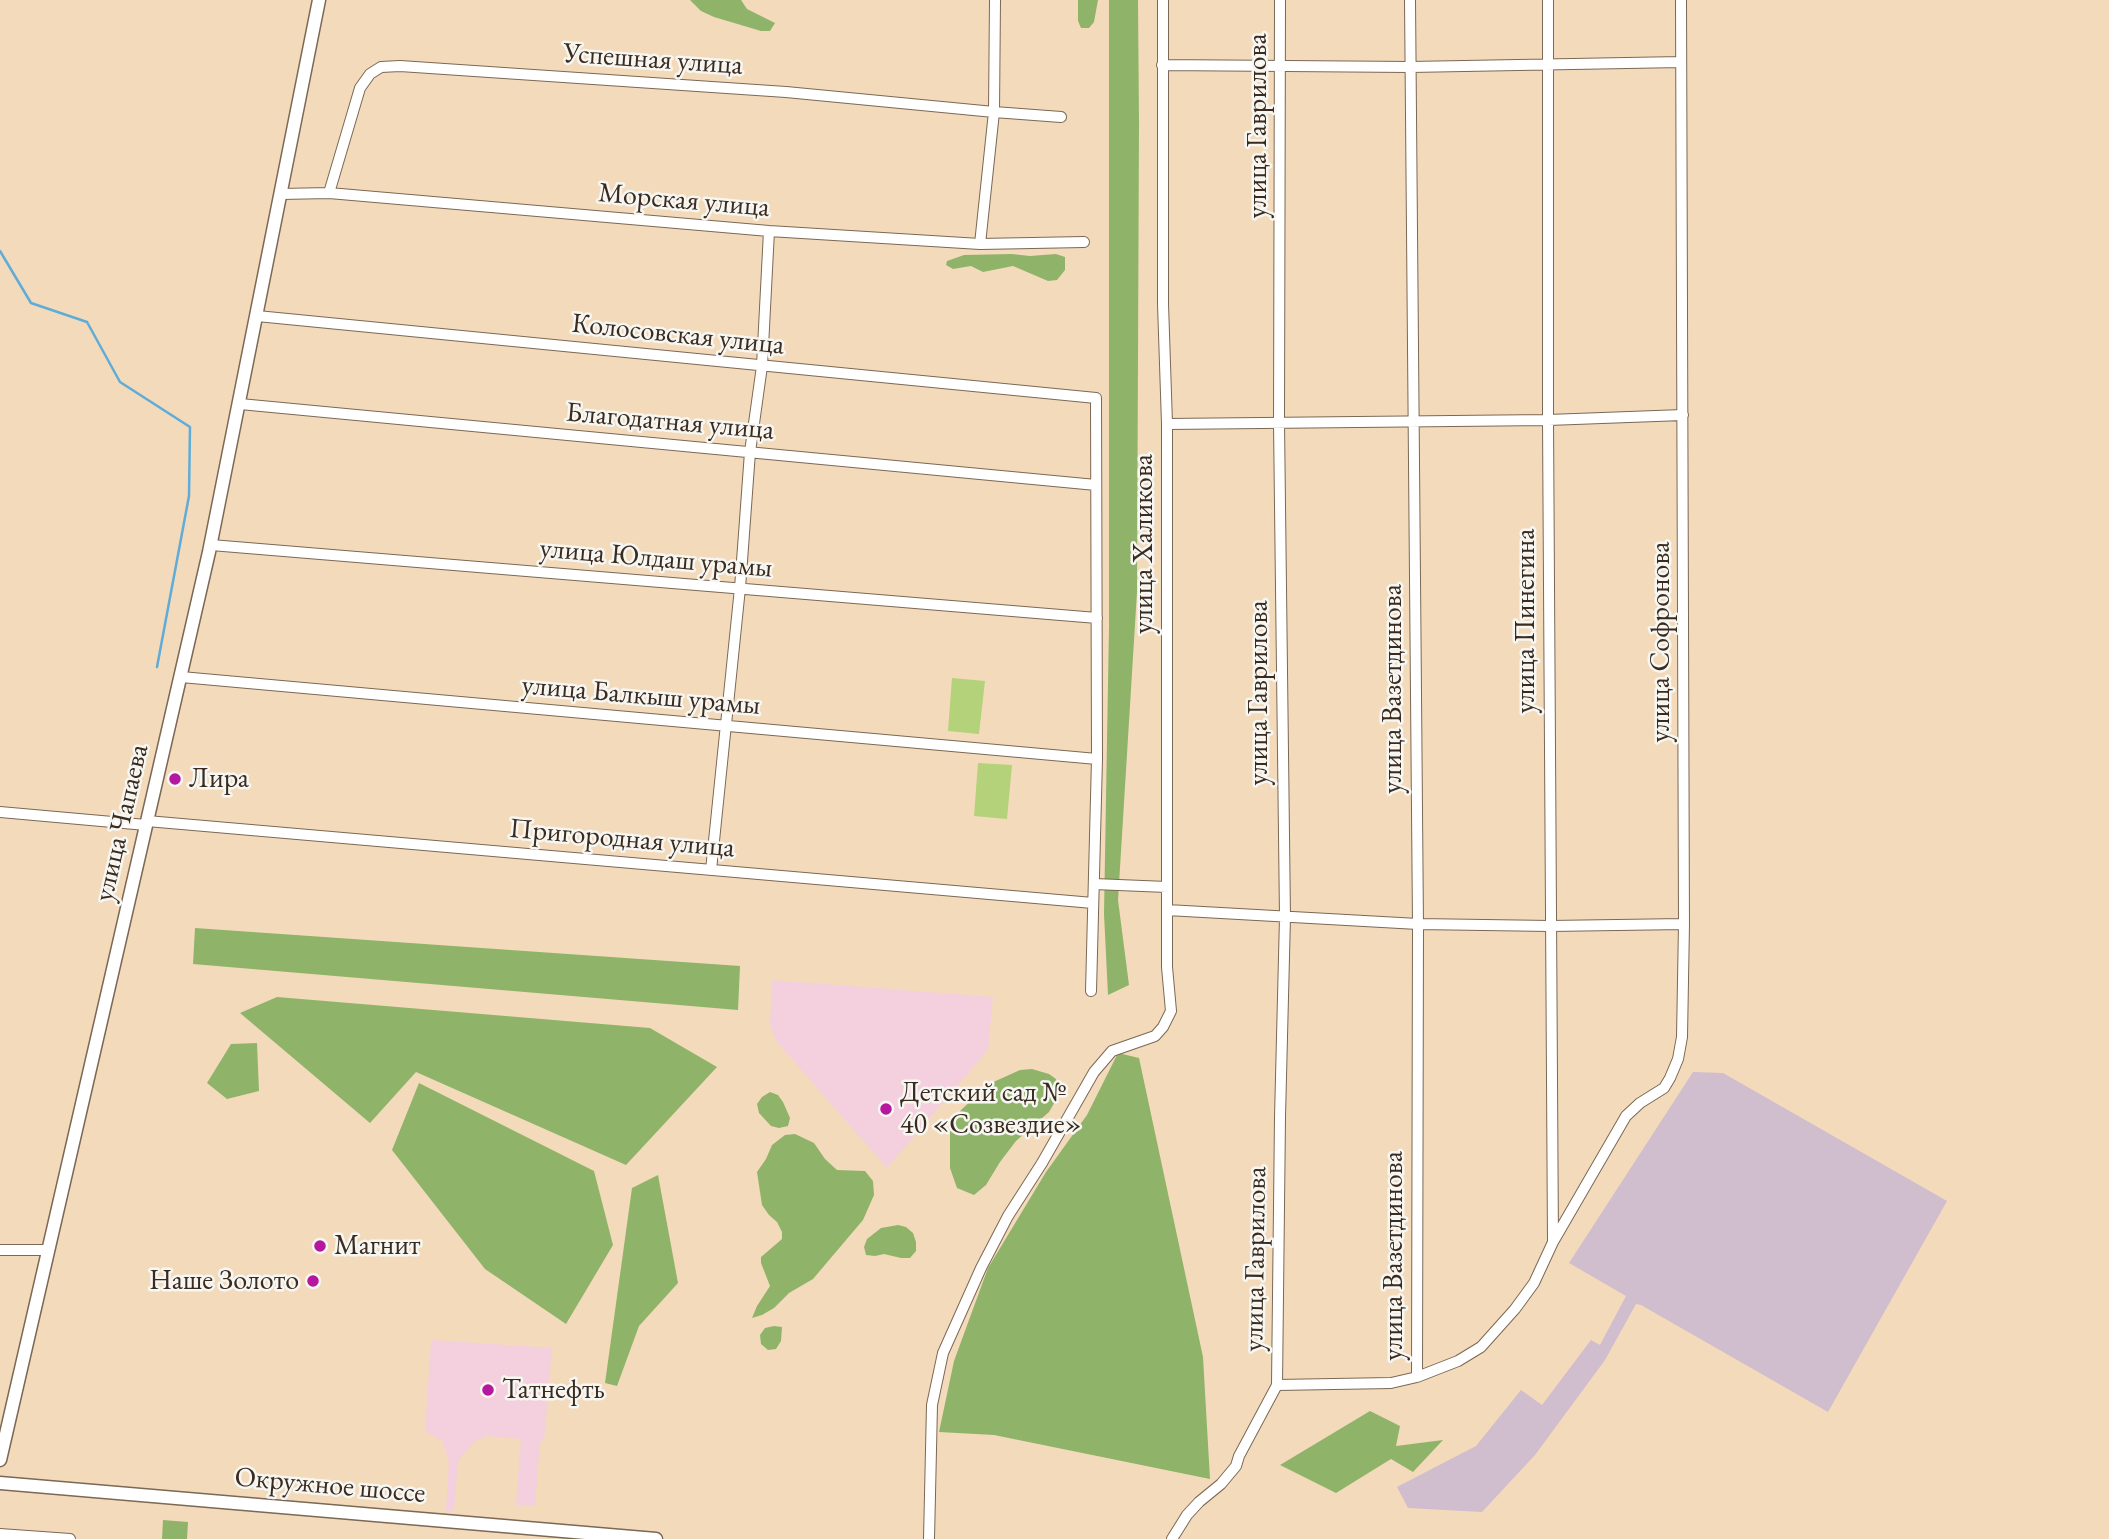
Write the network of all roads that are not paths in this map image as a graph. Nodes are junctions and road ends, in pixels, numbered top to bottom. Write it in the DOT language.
graph roads {
  1 [pos="319,0"];
  2 [pos="995,0"];
  3 [pos="1163,0"];
  4 [pos="1280,0"];
  5 [pos="1410,0"];
  6 [pos="1548,0"];
  7 [pos="1681,0"];
  8 [pos="1681,62"];
  9 [pos="1281,64"];
  10 [pos="1549,64"];
  11 [pos="1162,65"];
  12 [pos="1410,67"];
  13 [pos="994,112"];
  14 [pos="1061,117"];
  15 [pos="329,192"];
  16 [pos="281,194"];
  17 [pos="769,231"];
  18 [pos="1084,242"];
  19 [pos="980,244"];
  20 [pos="257,316"];
  21 [pos="762,366"];
  22 [pos="240,404"];
  23 [pos="1683,415"];
  24 [pos="1548,420"];
  25 [pos="1413,422"];
  26 [pos="1167,424"];
  27 [pos="1279,424"];
  28 [pos="750,452"];
  29 [pos="1096,485"];
  30 [pos="211,545"];
  31 [pos="740,588"];
  32 [pos="1097,618"];
  33 [pos="181,677"];
  34 [pos="727,727"];
  35 [pos="1097,759"];
  36 [pos="0,812"];
  37 [pos="147,823"];
  38 [pos="711,870"];
  39 [pos="1094,884"];
  40 [pos="1167,887"];
  41 [pos="1093,903"];
  42 [pos="1167,909"];
  43 [pos="1285,917"];
  44 [pos="1418,924"];
  45 [pos="1684,924"];
  46 [pos="1550,926"];
  47 [pos="1091,991"];
  48 [pos="1553,1242"];
  49 [pos="0,1250"];
  50 [pos="48,1250"];
  51 [pos="1417,1377"];
  52 [pos="1278,1385"];
  53 [pos="0,1460"];
  54 [pos="0,1483"];
  55 [pos="0,1534"];
  56 [pos="615,1537"];
  57 [pos="70,1539"];
  58 [pos="656,1539"];
  59 [pos="929,1539"];
  60 [pos="1172,1539"];
  1 -- 16 [label="street, улица Чапаева"];
  2 -- 13 [label="street"];
  3 -- 11 [label="street, улица Халикова"];
  4 -- 9 [label="street, улица Гаврилова"];
  5 -- 12 [label="street, улица Вазетдинова"];
  6 -- 10 [label="street, улица Пинегина"];
  7 -- 8 [label="street, улица Софронова"];
  8 -- 10 [label="street"];
  8 -- 23 [label="street, улица Софронова"];
  9 -- 11 [label="street"];
  9 -- 12 [label="street"];
  9 -- 27 [label="street, улица Гаврилова"];
  10 -- 12 [label="street"];
  10 -- 24 [label="street, улица Пинегина"];
  11 -- 26 [label="street, улица Халикова"];
  12 -- 25 [label="street, улица Вазетдинова"];
  13 -- 14 [label="street, Успешная улица"];
  13 -- 15 [label="street, Успешная улица"];
  13 -- 19 [label="street"];
  15 -- 16 [label="street, Морская улица"];
  15 -- 17 [label="street, Морская улица"];
  16 -- 20 [label="street, улица Чапаева"];
  17 -- 19 [label="street, Морская улица"];
  17 -- 21 [label="street"];
  18 -- 19 [label="street, Морская улица"];
  20 -- 21 [label="street, Колосовская улица"];
  20 -- 22 [label="street, улица Чапаева"];
  21 -- 28 [label="street"];
  21 -- 29 [label="street, Колосовская улица"];
  22 -- 28 [label="street, Благодатная улица"];
  22 -- 30 [label="street, улица Чапаева"];
  23 -- 24 [label="street"];
  23 -- 45 [label="street, улица Софронова"];
  24 -- 25 [label="street"];
  24 -- 46 [label="street, улица Пинегина"];
  25 -- 27 [label="street"];
  25 -- 44 [label="street, улица Вазетдинова"];
  26 -- 27 [label="street"];
  26 -- 40 [label="street, улица Халикова"];
  27 -- 43 [label="street, улица Гаврилова"];
  28 -- 29 [label="street, Благодатная улица"];
  28 -- 31 [label="street"];
  29 -- 32 [label="street"];
  30 -- 31 [label="street, улица Юлдаш урамы"];
  30 -- 33 [label="street, улица Чапаева"];
  31 -- 32 [label="street, улица Юлдаш урамы"];
  31 -- 34 [label="street"];
  32 -- 35 [label="street"];
  33 -- 34 [label="street, улица Балкыш урамы"];
  33 -- 37 [label="street, улица Чапаева"];
  34 -- 35 [label="street, улица Балкыш урамы"];
  34 -- 38 [label="street"];
  35 -- 39 [label="street"];
  36 -- 37 [label="street, Пригородная улица"];
  37 -- 38 [label="street, Пригородная улица"];
  37 -- 50 [label="street, улица Чапаева"];
  38 -- 41 [label="street, Пригородная улица"];
  39 -- 40 [label="street"];
  39 -- 41 [label="street"];
  40 -- 42 [label="street, улица Халикова"];
  41 -- 47 [label="street"];
  42 -- 43 [label="street"];
  42 -- 59 [label="street, улица Халикова"];
  43 -- 44 [label="street"];
  43 -- 52 [label="street, улица Гаврилова"];
  44 -- 46 [label="street"];
  44 -- 51 [label="street, улица Вазетдинова"];
  45 -- 46 [label="street"];
  45 -- 48 [label="street, улица Софронова"];
  46 -- 48 [label="street, улица Пинегина"];
  48 -- 51 [label="street, улица Софронова"];
  49 -- 50 [label="street"];
  50 -- 53 [label="street, улица Чапаева"];
  51 -- 52 [label="street, улица Софронова"];
  52 -- 60 [label="street"];
  54 -- 56 [label="street, Окружное шоссе"];
  55 -- 57 [label="street"];
  56 -- 58 [label="street, Окружное шоссе"];
}
